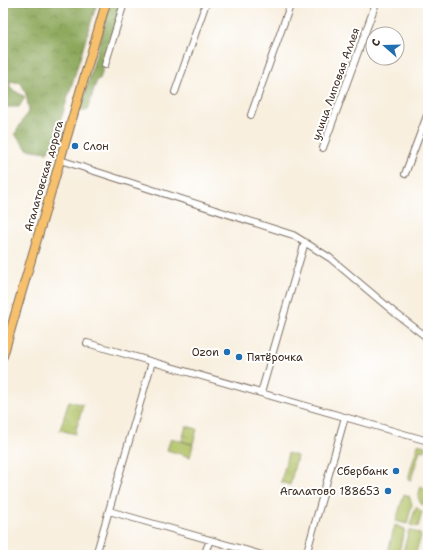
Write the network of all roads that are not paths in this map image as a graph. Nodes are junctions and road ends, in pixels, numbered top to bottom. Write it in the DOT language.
graph roads {
  1 [pos="106,3"];
  2 [pos="124,3"];
  3 [pos="206,3"];
  4 [pos="291,3"];
  5 [pos="376,3"];
  6 [pos="105,65"];
  7 [pos="175,92"];
  8 [pos="428,113"];
  9 [pos="251,115"];
  10 [pos="323,148"];
  11 [pos="60,160"];
  12 [pos="405,174"];
  13 [pos="305,242"];
  14 [pos="428,338"];
  15 [pos="87,344"];
  16 [pos="3,356"];
  17 [pos="152,362"];
  18 [pos="261,393"];
  19 [pos="345,417"];
  20 [pos="428,441"];
  21 [pos="109,511"];
  22 [pos="210,540"];
  23 [pos="96,555"];
  24 [pos="204,555"];
  25 [pos="262,555"];
  26 [pos="306,555"];
  1 -- 11 [label="main road, Агалатовская дорога"];
  2 -- 6 [label="street"];
  3 -- 7 [label="street"];
  4 -- 9 [label="street"];
  5 -- 10 [label="street, улица Липовая Аллея"];
  8 -- 12 [label="street"];
  11 -- 13 [label="street"];
  11 -- 16 [label="main road, Агалатовская дорога"];
  13 -- 14 [label="street"];
  13 -- 18 [label="street"];
  15 -- 17 [label="street"];
  17 -- 18 [label="street"];
  17 -- 21 [label="street"];
  18 -- 19 [label="street"];
  19 -- 20 [label="street"];
  19 -- 26 [label="street"];
  21 -- 22 [label="street"];
  21 -- 23 [label="street"];
  22 -- 24 [label="street"];
  22 -- 25 [label="street"];
}
